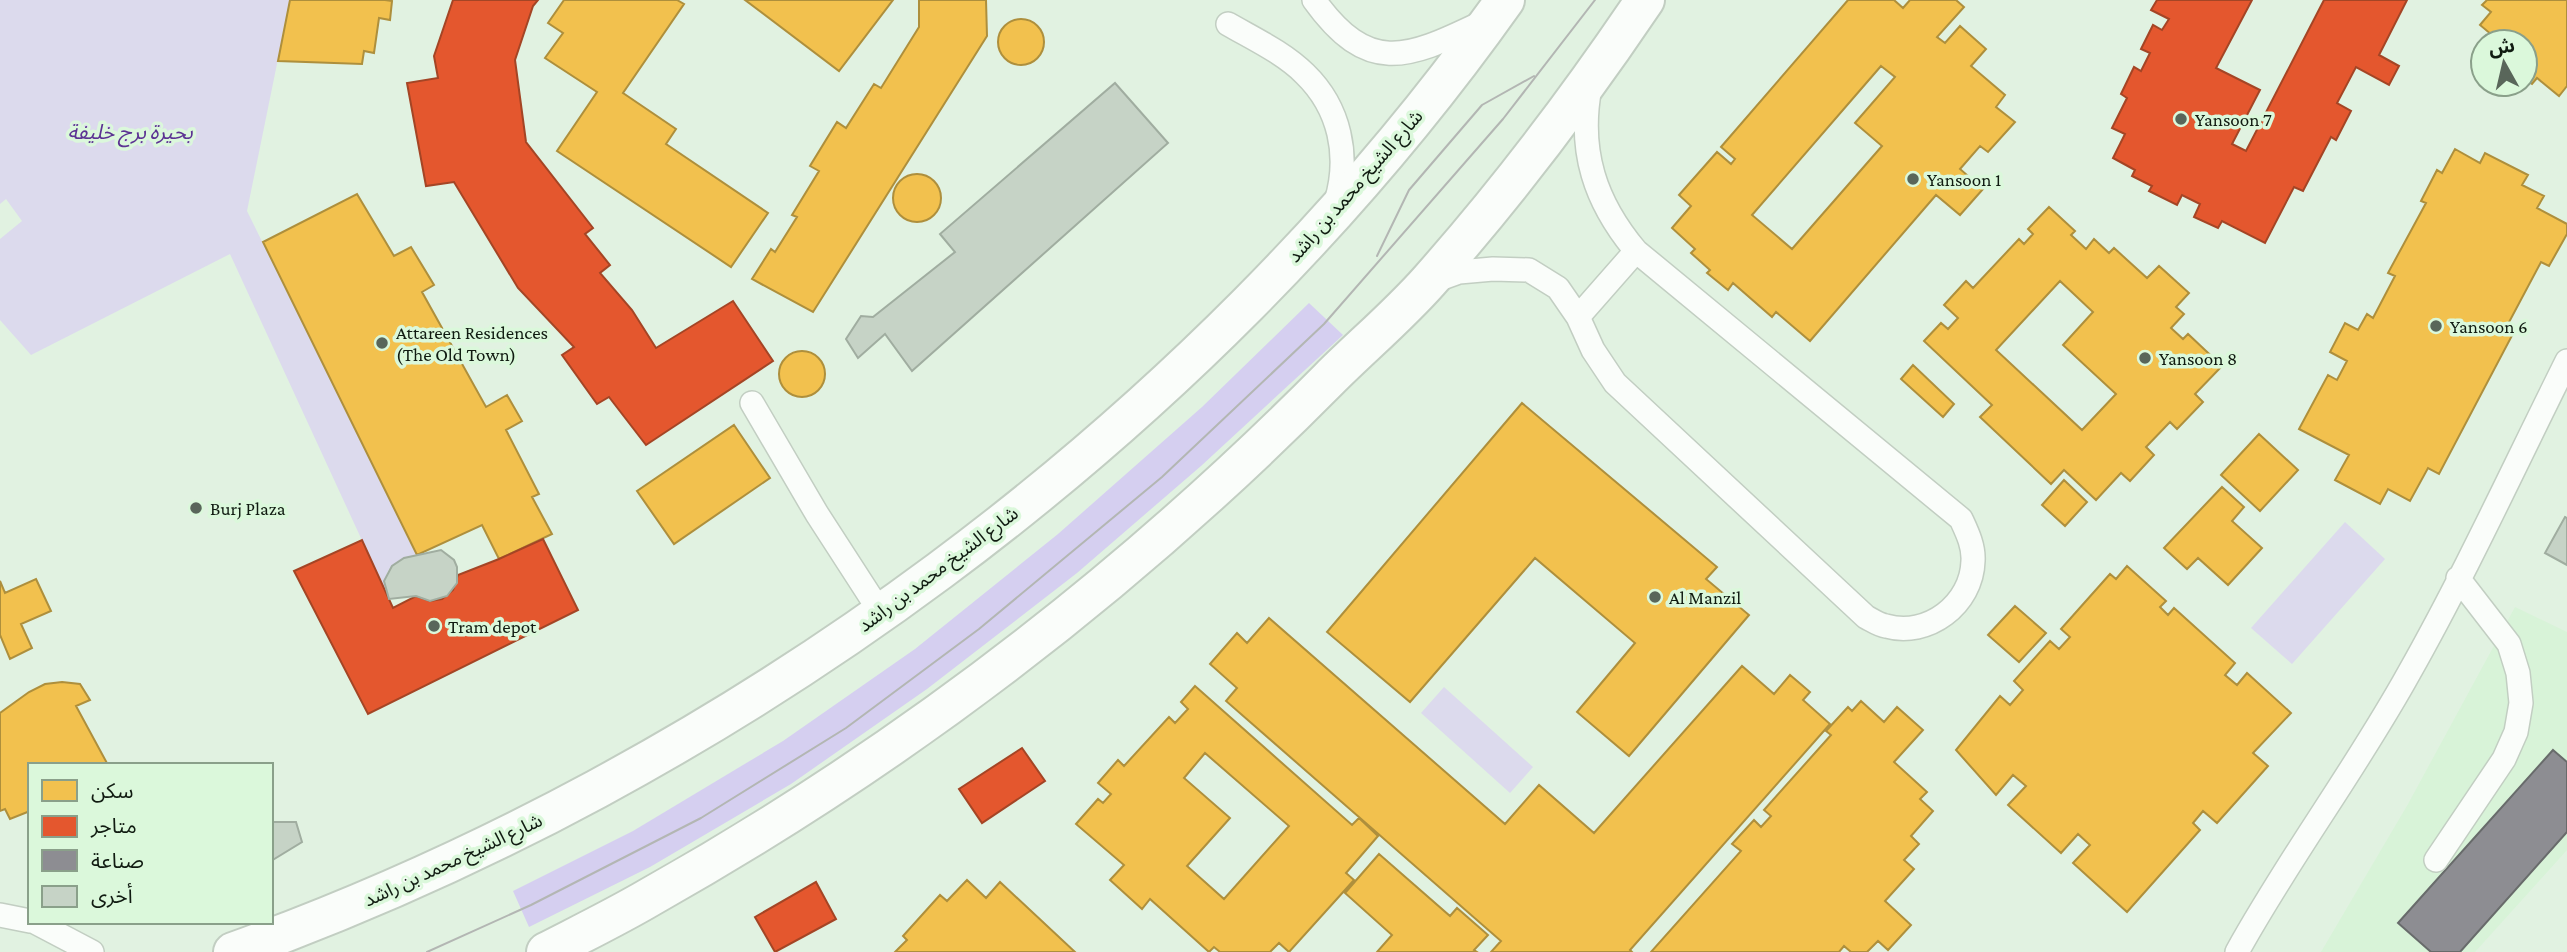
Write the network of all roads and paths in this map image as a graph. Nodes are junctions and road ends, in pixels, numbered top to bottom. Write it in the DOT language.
graph roads {
  1 [pos="1314,0"];
  2 [pos="1645,0"];
  3 [pos="1498,9"];
  4 [pos="1228,24"];
  5 [pos="1592,78"];
  6 [pos="1334,212"];
  7 [pos="1636,251"];
  8 [pos="1427,283"];
  9 [pos="1578,317"];
  10 [pos="2567,361"];
  11 [pos="752,404"];
  12 [pos="2458,578"];
  13 [pos="881,613"];
  14 [pos="2436,860"];
  15 [pos="0,915"];
  16 [pos="28,921"];
  17 [pos="36,924"];
  18 [pos="92,952"];
  19 [pos="233,952"];
  20 [pos="546,952"];
  21 [pos="2237,952"];
  1 -- 3 [label="lane"];
  2 -- 5 [label="main road"];
  3 -- 6 [label="main road, شارع الشيخ محمد بن راشد"];
  4 -- 6 [label="lane"];
  5 -- 7 [label="lane"];
  5 -- 8 [label="main road"];
  6 -- 13 [label="main road, شارع الشيخ محمد بن راشد"];
  7 -- 9 [label="lane"];
  7 -- 9 [label="lane"];
  8 -- 9 [label="lane"];
  8 -- 20 [label="main road"];
  10 -- 12 [label="lane"];
  11 -- 13 [label="lane"];
  12 -- 14 [label="lane"];
  12 -- 21 [label="lane"];
  13 -- 19 [label="main road, شارع الشيخ محمد بن راشد"];
  15 -- 16 [label="lane"];
  17 -- 18 [label="lane"];
}
